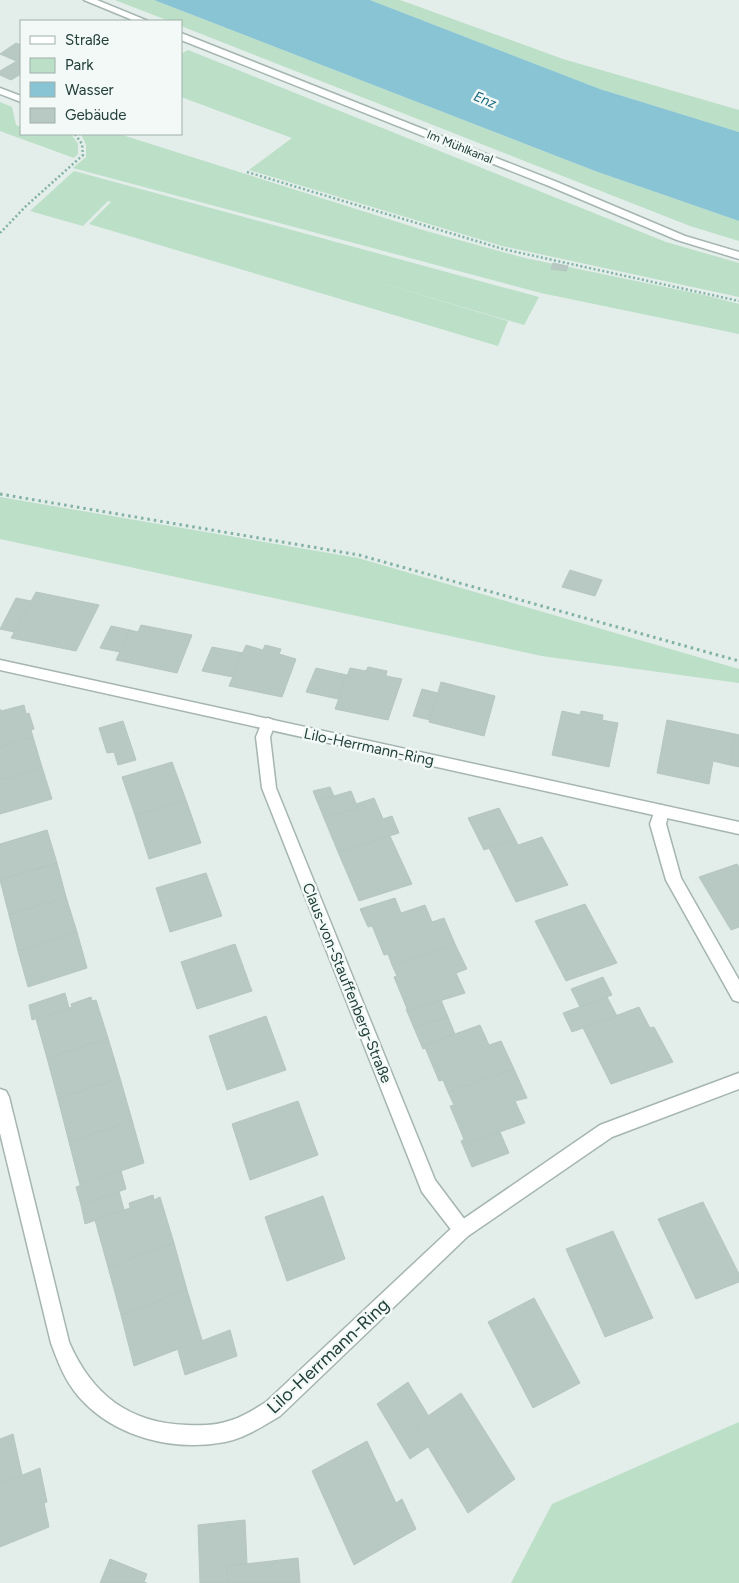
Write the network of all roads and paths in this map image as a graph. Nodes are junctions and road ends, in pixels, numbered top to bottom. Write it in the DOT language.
graph roads {
  1 [pos="89,0"];
  2 [pos="140,20"];
  3 [pos="182,36"];
  4 [pos="0,91"];
  5 [pos="20,99"];
  6 [pos="76,135"];
  7 [pos="247,172"];
  8 [pos="0,233"];
  9 [pos="739,256"];
  10 [pos="739,301"];
  11 [pos="0,494"];
  12 [pos="739,661"];
  13 [pos="0,665"];
  14 [pos="268,724"];
  15 [pos="661,811"];
  16 [pos="739,828"];
  17 [pos="739,995"];
  18 [pos="739,1081"];
  19 [pos="0,1097"];
  20 [pos="462,1230"];
  1 -- 2 [label="street"];
  3 -- 9 [label="street, Im Mühlkanal"];
  4 -- 5 [label="street"];
  6 -- 8 [label="path"];
  7 -- 10 [label="path"];
  11 -- 12 [label="path"];
  13 -- 14 [label="street, Lilo-Herrmann-Ring"];
  14 -- 15 [label="street, Lilo-Herrmann-Ring"];
  14 -- 20 [label="street, Claus-von-Stauffenberg-Straße"];
  15 -- 16 [label="street, Lilo-Herrmann-Ring"];
  15 -- 17 [label="street"];
  18 -- 20 [label="street, Lilo-Herrmann-Ring"];
  19 -- 20 [label="street, Lilo-Herrmann-Ring"];
}
